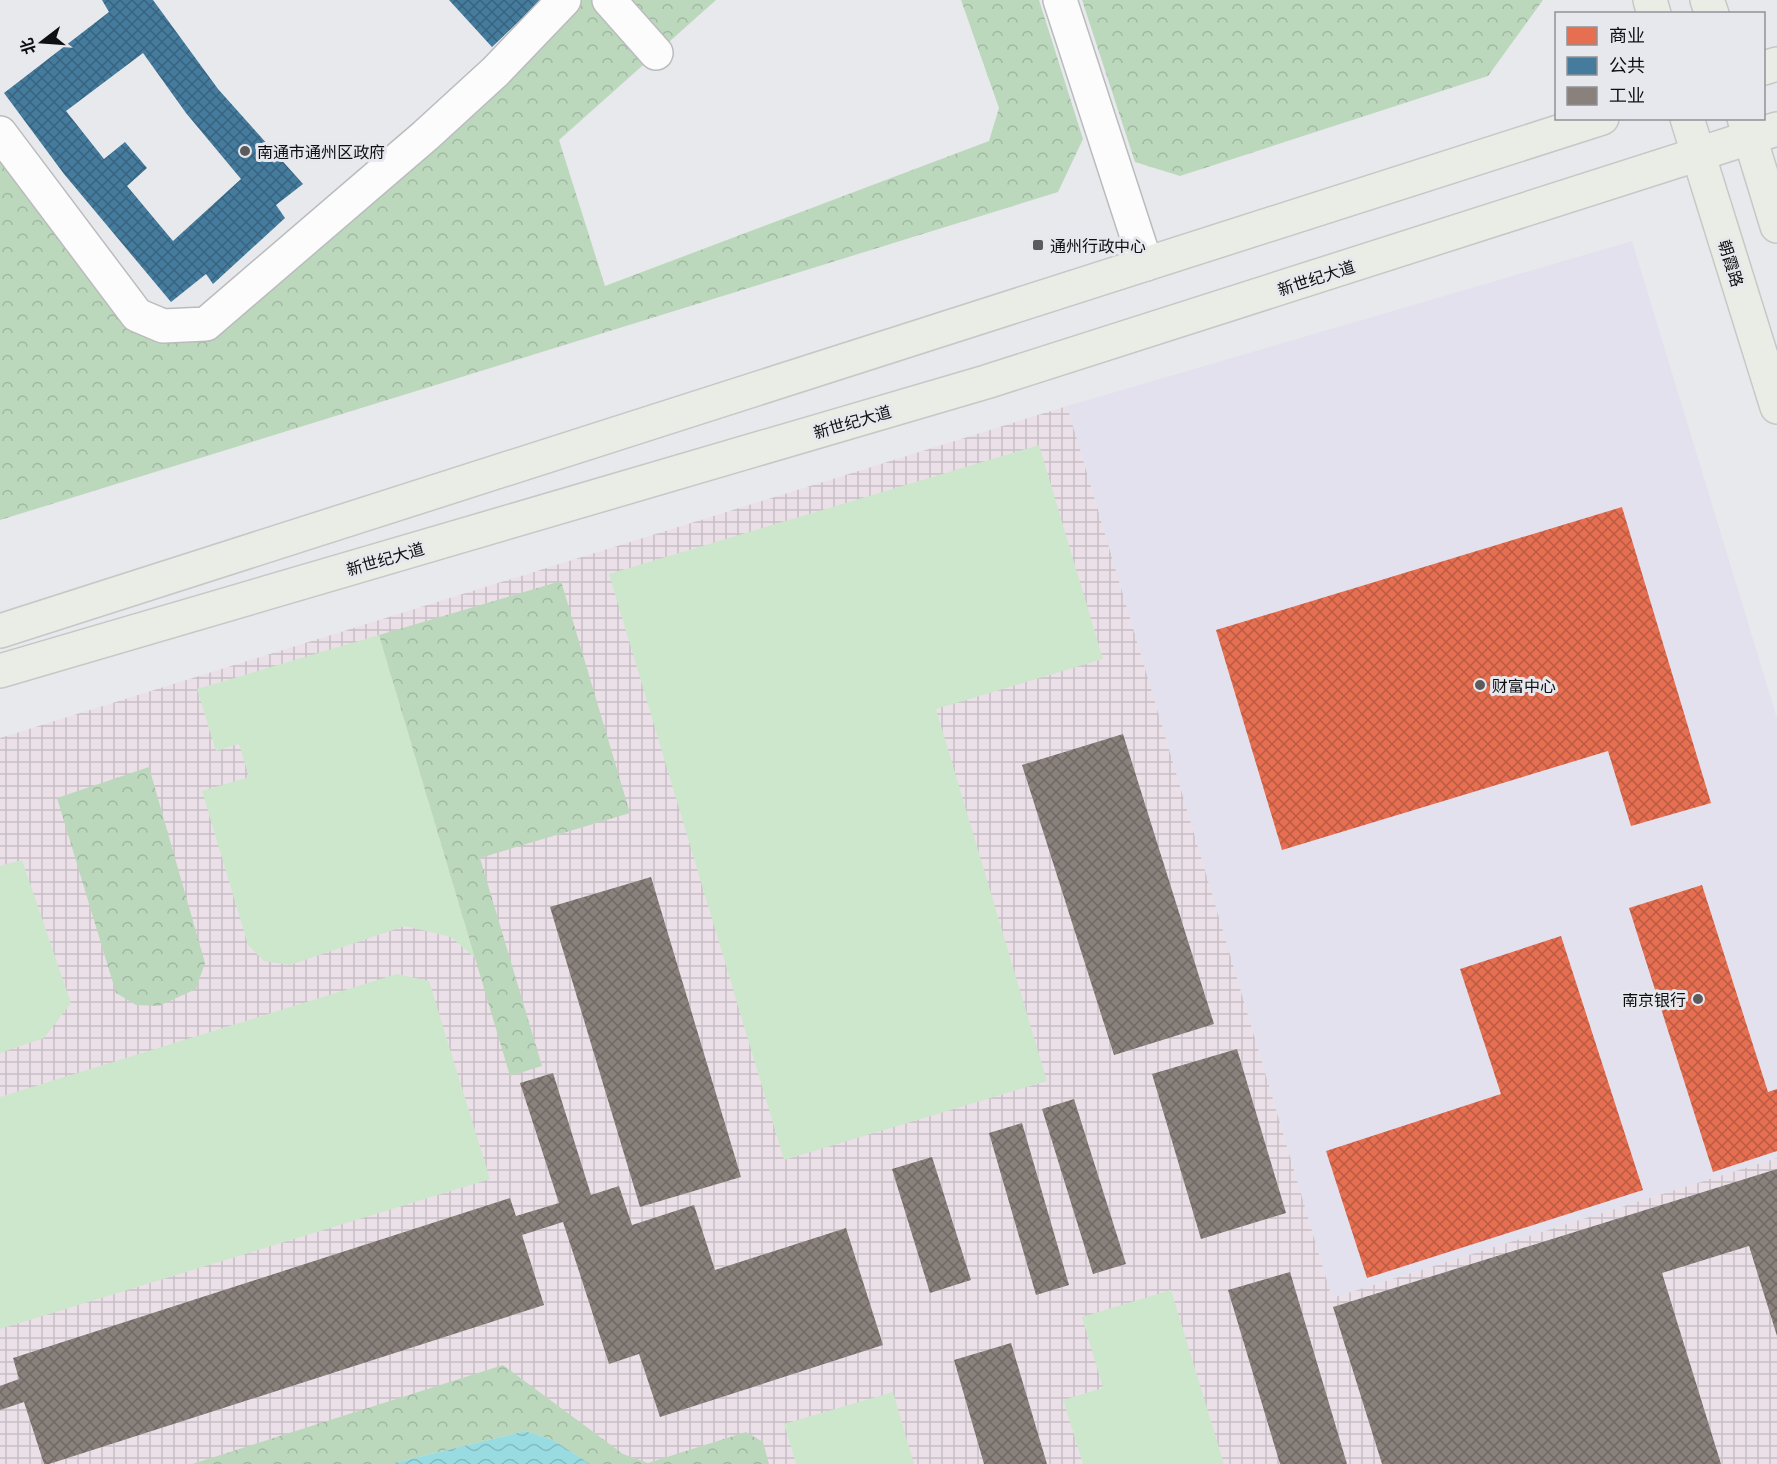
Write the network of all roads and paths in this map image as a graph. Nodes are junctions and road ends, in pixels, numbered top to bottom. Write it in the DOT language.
graph roads {
  1 [pos="564,0"];
  2 [pos="609,0"];
  3 [pos="1060,0"];
  4 [pos="656,53"];
  5 [pos="1596,120"];
  6 [pos="1688,120"];
  7 [pos="1757,128"];
  8 [pos="0,133"];
  9 [pos="1698,154"];
  10 [pos="1777,226"];
  11 [pos="1146,264"];
  12 [pos="1777,407"];
  13 [pos="0,631"];
  14 [pos="0,671"];
  1 -- 8 [label="lane"];
  2 -- 4 [label="lane"];
  3 -- 11 [label="lane"];
  5 -- 11 [label="main road"];
  6 -- 9 [label="main road, 朝霞路"];
  7 -- 9 [label="main road, 新世纪大道"];
  7 -- 10 [label="main road"];
  9 -- 12 [label="main road, 朝霞路"];
  9 -- 14 [label="main road, 新世纪大道"];
  11 -- 13 [label="main road"];
}
